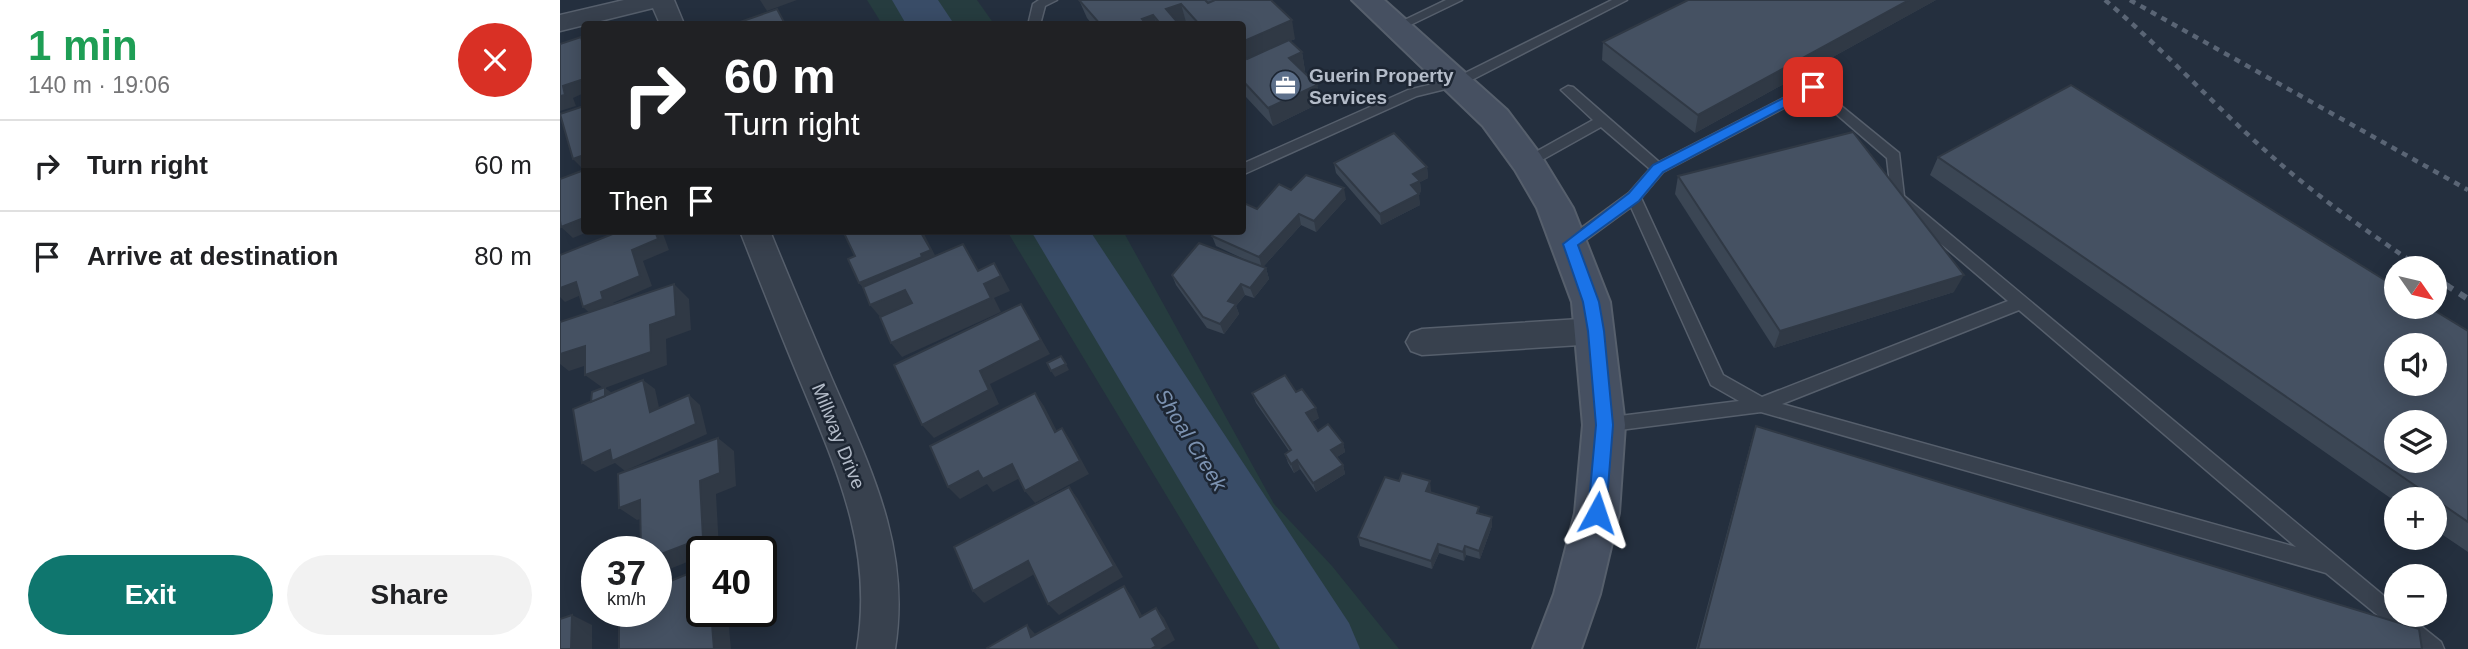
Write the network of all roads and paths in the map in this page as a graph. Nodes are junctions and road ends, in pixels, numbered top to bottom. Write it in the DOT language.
graph roads {
  1 [pos="655,0"];
  2 [pos="662,0"];
  3 [pos="1051,0"];
  4 [pos="1367,0"];
  5 [pos="1456,0"];
  6 [pos="1621,0"];
  7 [pos="671,21"];
  8 [pos="1035,21"];
  9 [pos="560,23"];
  10 [pos="1395,27"];
  11 [pos="1457,82"];
  12 [pos="1568,90"];
  13 [pos="1602,120"];
  14 [pos="1528,162"];
  15 [pos="1246,168"];
  16 [pos="1658,169"];
  17 [pos="1634,197"];
  18 [pos="757,235"];
  19 [pos="1570,244"];
  20 [pos="2021,303"];
  21 [pos="1596,331"];
  22 [pos="1422,342"];
  23 [pos="1761,405"];
  24 [pos="1604,425"];
  25 [pos="2330,566"];
  26 [pos="876,649"];
  27 [pos="1557,649"];
  28 [pos="2434,649"];
  1 -- 9 [label="street"];
  2 -- 7 [label="street"];
  3 -- 8 [label="lane"];
  4 -- 10 [label="street"];
  5 -- 10 [label="lane"];
  6 -- 11 [label="lane"];
  10 -- 11 [label="street"];
  11 -- 14 [label="street"];
  11 -- 15 [label="lane"];
  12 -- 13 [label="lane"];
  13 -- 14 [label="lane"];
  13 -- 16 [label="lane"];
  14 -- 19 [label="street"];
  16 -- 17 [label="lane"];
  16 -- 20 [label="lane"];
  17 -- 19 [label="lane"];
  17 -- 23 [label="lane"];
  18 -- 26 [label="street, Millway Drive"];
  19 -- 21 [label="street"];
  20 -- 23 [label="lane"];
  20 -- 25 [label="lane"];
  21 -- 22 [label="street"];
  21 -- 24 [label="street"];
  23 -- 24 [label="lane"];
  23 -- 25 [label="lane"];
  24 -- 27 [label="street"];
  25 -- 28 [label="lane"];
}
